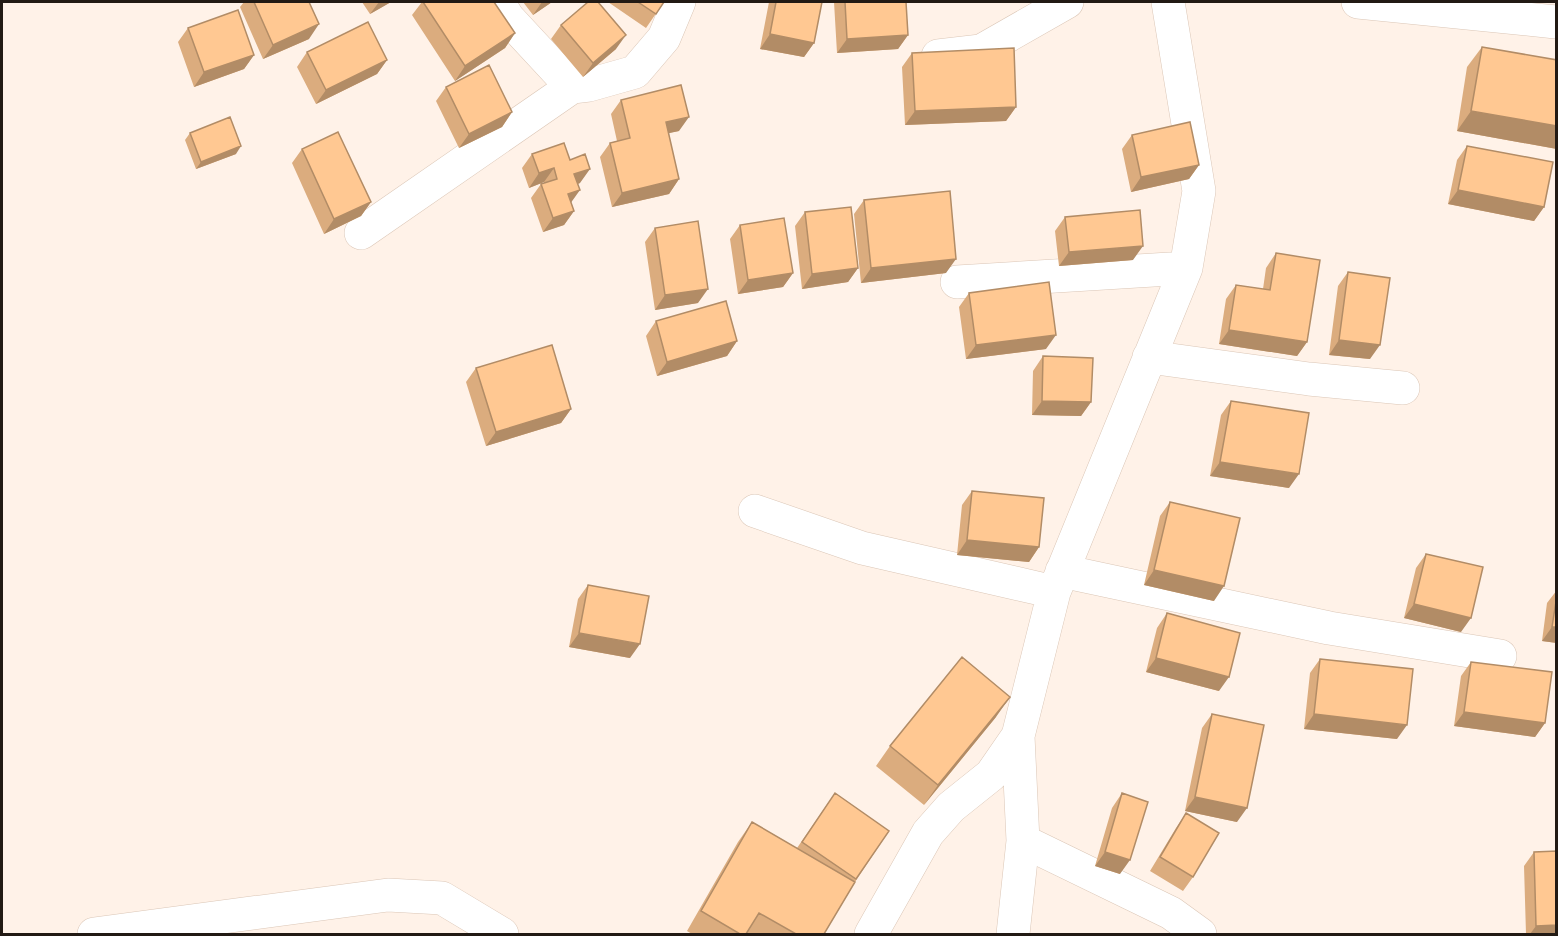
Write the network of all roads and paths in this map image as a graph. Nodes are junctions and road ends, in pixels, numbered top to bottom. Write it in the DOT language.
graph roads {
  1 [pos="498,2"];
  2 [pos="679,2"];
  3 [pos="1067,2"];
  4 [pos="1168,2"];
  5 [pos="1358,2"];
  6 [pos="1557,22"];
  7 [pos="915,58"];
  8 [pos="572,87"];
  9 [pos="361,233"];
  10 [pos="1186,268"];
  11 [pos="957,282"];
  12 [pos="1149,357"];
  13 [pos="1403,388"];
  14 [pos="755,511"];
  15 [pos="1058,581"];
  16 [pos="1500,656"];
  17 [pos="1018,736"];
  18 [pos="1023,841"];
  19 [pos="94,934"];
  20 [pos="502,934"];
  21 [pos="871,934"];
  22 [pos="1013,934"];
  23 [pos="1200,934"];
  1 -- 8 [label="street"];
  2 -- 8 [label="street"];
  3 -- 7 [label="street"];
  4 -- 10 [label="street"];
  5 -- 6 [label="street"];
  8 -- 9 [label="street"];
  10 -- 11 [label="street"];
  10 -- 12 [label="street"];
  12 -- 13 [label="street"];
  12 -- 15 [label="street"];
  14 -- 15 [label="street"];
  15 -- 16 [label="street"];
  15 -- 17 [label="street"];
  17 -- 18 [label="street"];
  17 -- 21 [label="street"];
  18 -- 22 [label="street"];
  18 -- 23 [label="street"];
  19 -- 20 [label="street"];
}
